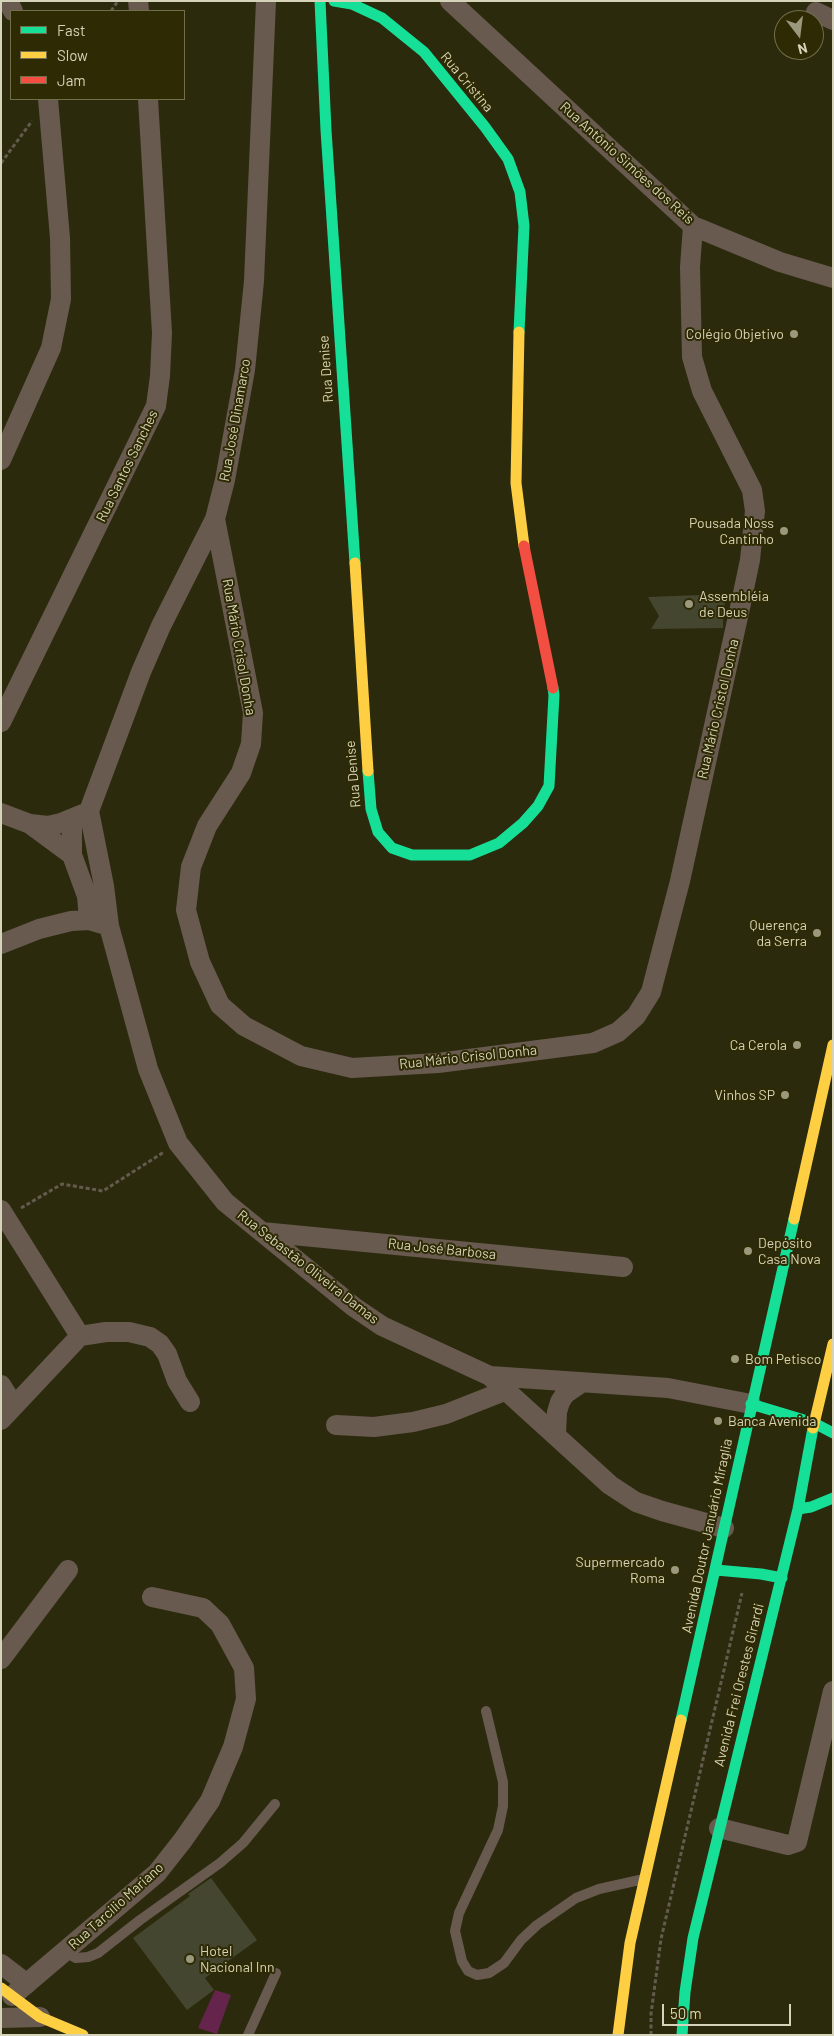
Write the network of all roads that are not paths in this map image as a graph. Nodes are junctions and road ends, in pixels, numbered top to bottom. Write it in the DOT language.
graph roads {
  1 [pos="266,1"];
  2 [pos="320,1"];
  3 [pos="334,1"];
  4 [pos="450,1"];
  5 [pos="48,100"];
  6 [pos="148,100"];
  7 [pos="524,226"];
  8 [pos="693,226"];
  9 [pos="833,278"];
  10 [pos="1,460"];
  11 [pos="215,519"];
  12 [pos="1,722"];
  13 [pos="1,813"];
  14 [pos="81,815"];
  15 [pos="30,824"];
  16 [pos="72,855"];
  17 [pos="89,920"];
  18 [pos="109,926"];
  19 [pos="1,944"];
  20 [pos="651,992"];
  21 [pos="833,1045"];
  22 [pos="4,1213"];
  23 [pos="262,1232"];
  24 [pos="623,1267"];
  25 [pos="80,1336"];
  26 [pos="833,1344"];
  27 [pos="490,1376"];
  28 [pos="581,1383"];
  29 [pos="1,1385"];
  30 [pos="507,1390"];
  31 [pos="190,1402"];
  32 [pos="751,1404"];
  33 [pos="8,1413"];
  34 [pos="814,1423"];
  35 [pos="336,1425"];
  36 [pos="833,1433"];
  37 [pos="556,1435"];
  38 [pos="833,1498"];
  39 [pos="811,1507"];
  40 [pos="798,1509"];
  41 [pos="830,1511"];
  42 [pos="724,1528"];
  43 [pos="68,1570"];
  44 [pos="716,1570"];
  45 [pos="782,1578"];
  46 [pos="152,1597"];
  47 [pos="1,1659"];
  48 [pos="833,1691"];
  49 [pos="486,1711"];
  50 [pos="275,1804"];
  51 [pos="719,1828"];
  52 [pos="645,1879"];
  53 [pos="65,1952"];
  54 [pos="1,1964"];
  55 [pos="276,1973"];
  56 [pos="13,1989"];
  57 [pos="40,2017"];
  58 [pos="1,2018"];
  59 [pos="83,2035"];
  60 [pos="248,2035"];
  61 [pos="618,2035"];
  62 [pos="682,2035"];
  1 -- 11 [label="street, Rua José Dinamarco"];
  2 -- 7 [label="street, Rua Denise"];
  3 -- 7 [label="street, Rua Cristina"];
  4 -- 8 [label="street, Rua Antônio Simões dos Reis"];
  5 -- 10 [label="street"];
  6 -- 12 [label="street, Rua Santos Sanches"];
  8 -- 9 [label="street, Rua Antônio Simões dos Reis"];
  8 -- 20 [label="street, Rua Mário Cristol Donha"];
  11 -- 14 [label="street, Rua José Dinamarco"];
  11 -- 20 [label="street, Rua Mário Crisol Donha"];
  13 -- 15 [label="street"];
  14 -- 15 [label="street"];
  14 -- 16 [label="street, Rua José Dinamarco"];
  14 -- 18 [label="street, Rua Sebastão Oliveira Damas"];
  15 -- 16 [label="street"];
  16 -- 17 [label="street, Rua José Dinamarco"];
  17 -- 18 [label="street"];
  17 -- 19 [label="street"];
  18 -- 23 [label="street, Rua Sebastão Oliveira Damas"];
  21 -- 32 [label="street, Avenida Doutor Januário Miraglia"];
  22 -- 25 [label="street"];
  23 -- 24 [label="street, Rua José Barbosa"];
  23 -- 27 [label="street, Rua Sebastão Oliveira Damas"];
  25 -- 31 [label="street"];
  25 -- 33 [label="street"];
  26 -- 34 [label="street, Avenida Frei Orestes Girardi"];
  27 -- 28 [label="street"];
  27 -- 30 [label="street, Rua Sebastão Oliveira Damas"];
  28 -- 32 [label="street"];
  28 -- 37 [label="street"];
  29 -- 33 [label="street"];
  30 -- 35 [label="street"];
  30 -- 37 [label="street, Rua Sebastão Oliveira Damas"];
  32 -- 34 [label="street"];
  32 -- 42 [label="street, Avenida Doutor Januário Miraglia"];
  34 -- 36 [label="street"];
  34 -- 40 [label="street, Avenida Frei Orestes Girardi"];
  37 -- 42 [label="street, Rua Sebastão Oliveira Damas"];
  38 -- 39 [label="street"];
  39 -- 40 [label="street"];
  39 -- 41 [label="street"];
  40 -- 45 [label="street, Avenida Frei Orestes Girardi"];
  42 -- 44 [label="street, Avenida Doutor Januário Miraglia"];
  43 -- 47 [label="street"];
  44 -- 45 [label="street"];
  44 -- 52 [label="street, Avenida Doutor Januário Miraglia"];
  45 -- 51 [label="street, Avenida Frei Orestes Girardi"];
  46 -- 53 [label="street, Rua Tarcilio Mariano"];
  48 -- 51 [label="street"];
  49 -- 52 [label="lane"];
  50 -- 53 [label="lane"];
  51 -- 62 [label="street, Avenida Frei Orestes Girardi"];
  52 -- 61 [label="street, Avenida Doutor Januário Miraglia"];
  53 -- 56 [label="street, Rua Tarcilio Mariano"];
  54 -- 56 [label="street"];
  55 -- 60 [label="lane"];
  56 -- 57 [label="street"];
  57 -- 58 [label="street"];
  57 -- 59 [label="street"];
}
